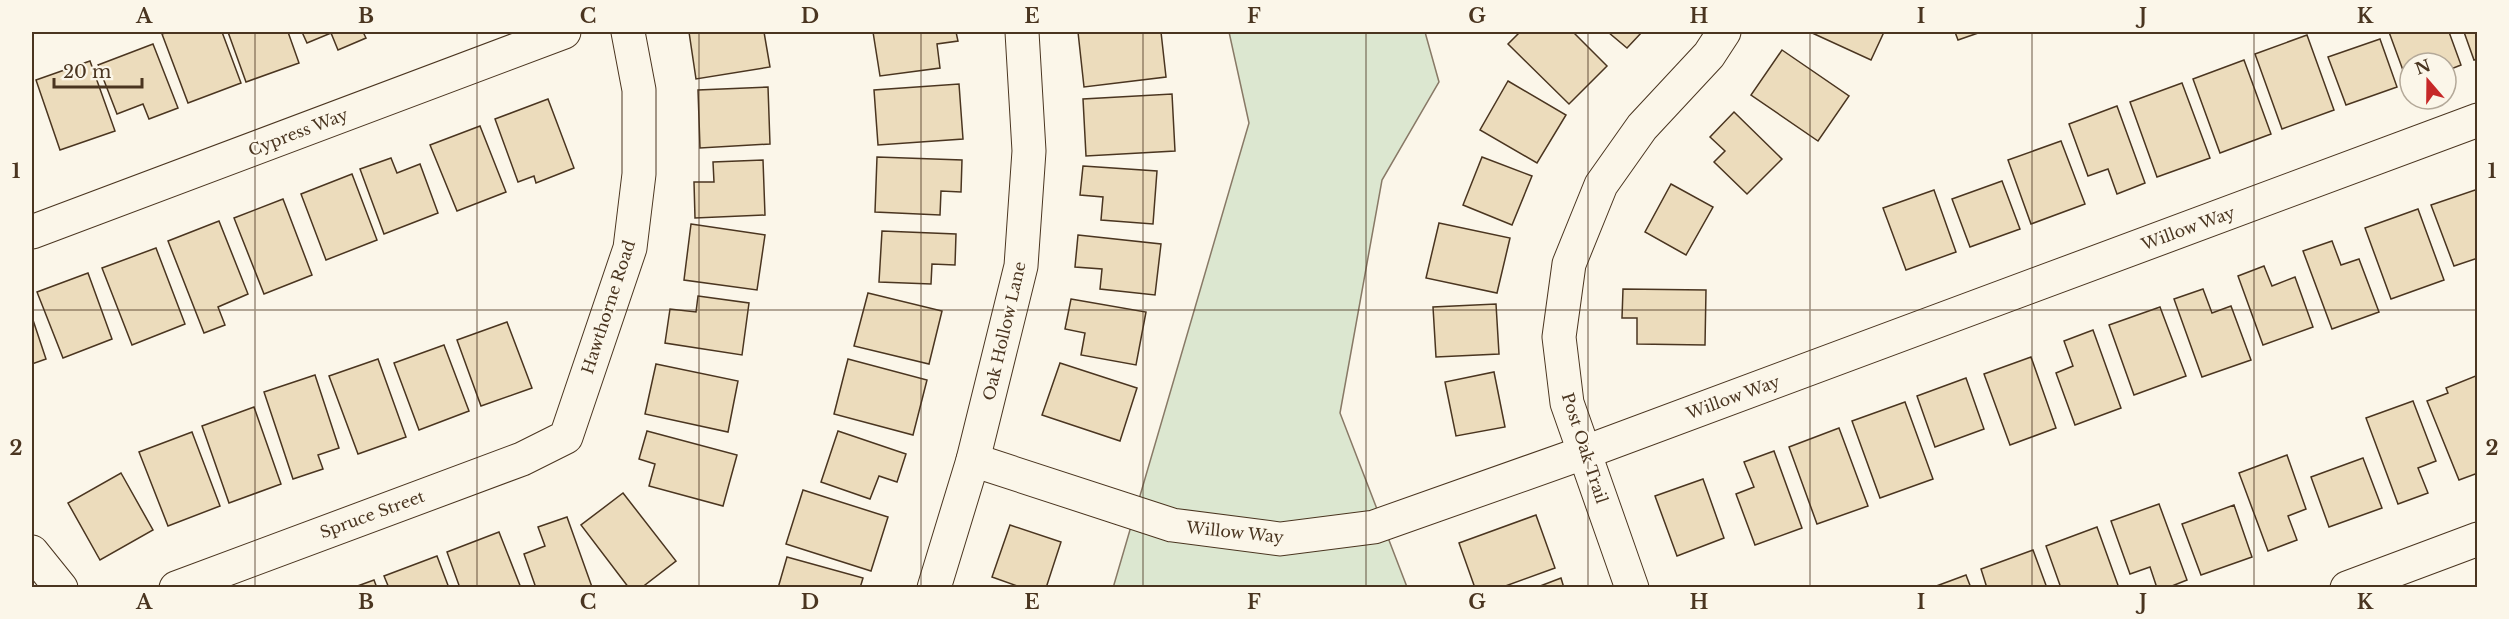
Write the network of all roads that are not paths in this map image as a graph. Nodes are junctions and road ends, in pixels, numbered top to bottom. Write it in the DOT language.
graph roads {
  1 [pos="564,32"];
  2 [pos="628,32"];
  3 [pos="1022,32"];
  4 [pos="1724,32"];
  5 [pos="2478,120"];
  6 [pos="32,232"];
  7 [pos="566,437"];
  8 [pos="1583,453"];
  9 [pos="973,460"];
  10 [pos="2478,539"];
  11 [pos="32,552"];
  12 [pos="61,588"];
  13 [pos="176,588"];
  14 [pos="934,588"];
  15 [pos="1632,588"];
  16 [pos="2347,588"];
  1 -- 6 [label="street, Cypress Way"];
  2 -- 7 [label="street, Hawthorne Road"];
  3 -- 9 [label="street, Oak Hollow Lane"];
  4 -- 8 [label="street, Post Oak Trail"];
  5 -- 8 [label="street, Willow Way"];
  7 -- 13 [label="street, Spruce Street"];
  8 -- 9 [label="street, Willow Way"];
  8 -- 15 [label="street, Post Oak Trail"];
  9 -- 14 [label="street, Oak Hollow Lane"];
  10 -- 16 [label="street"];
  11 -- 12 [label="street"];
}
